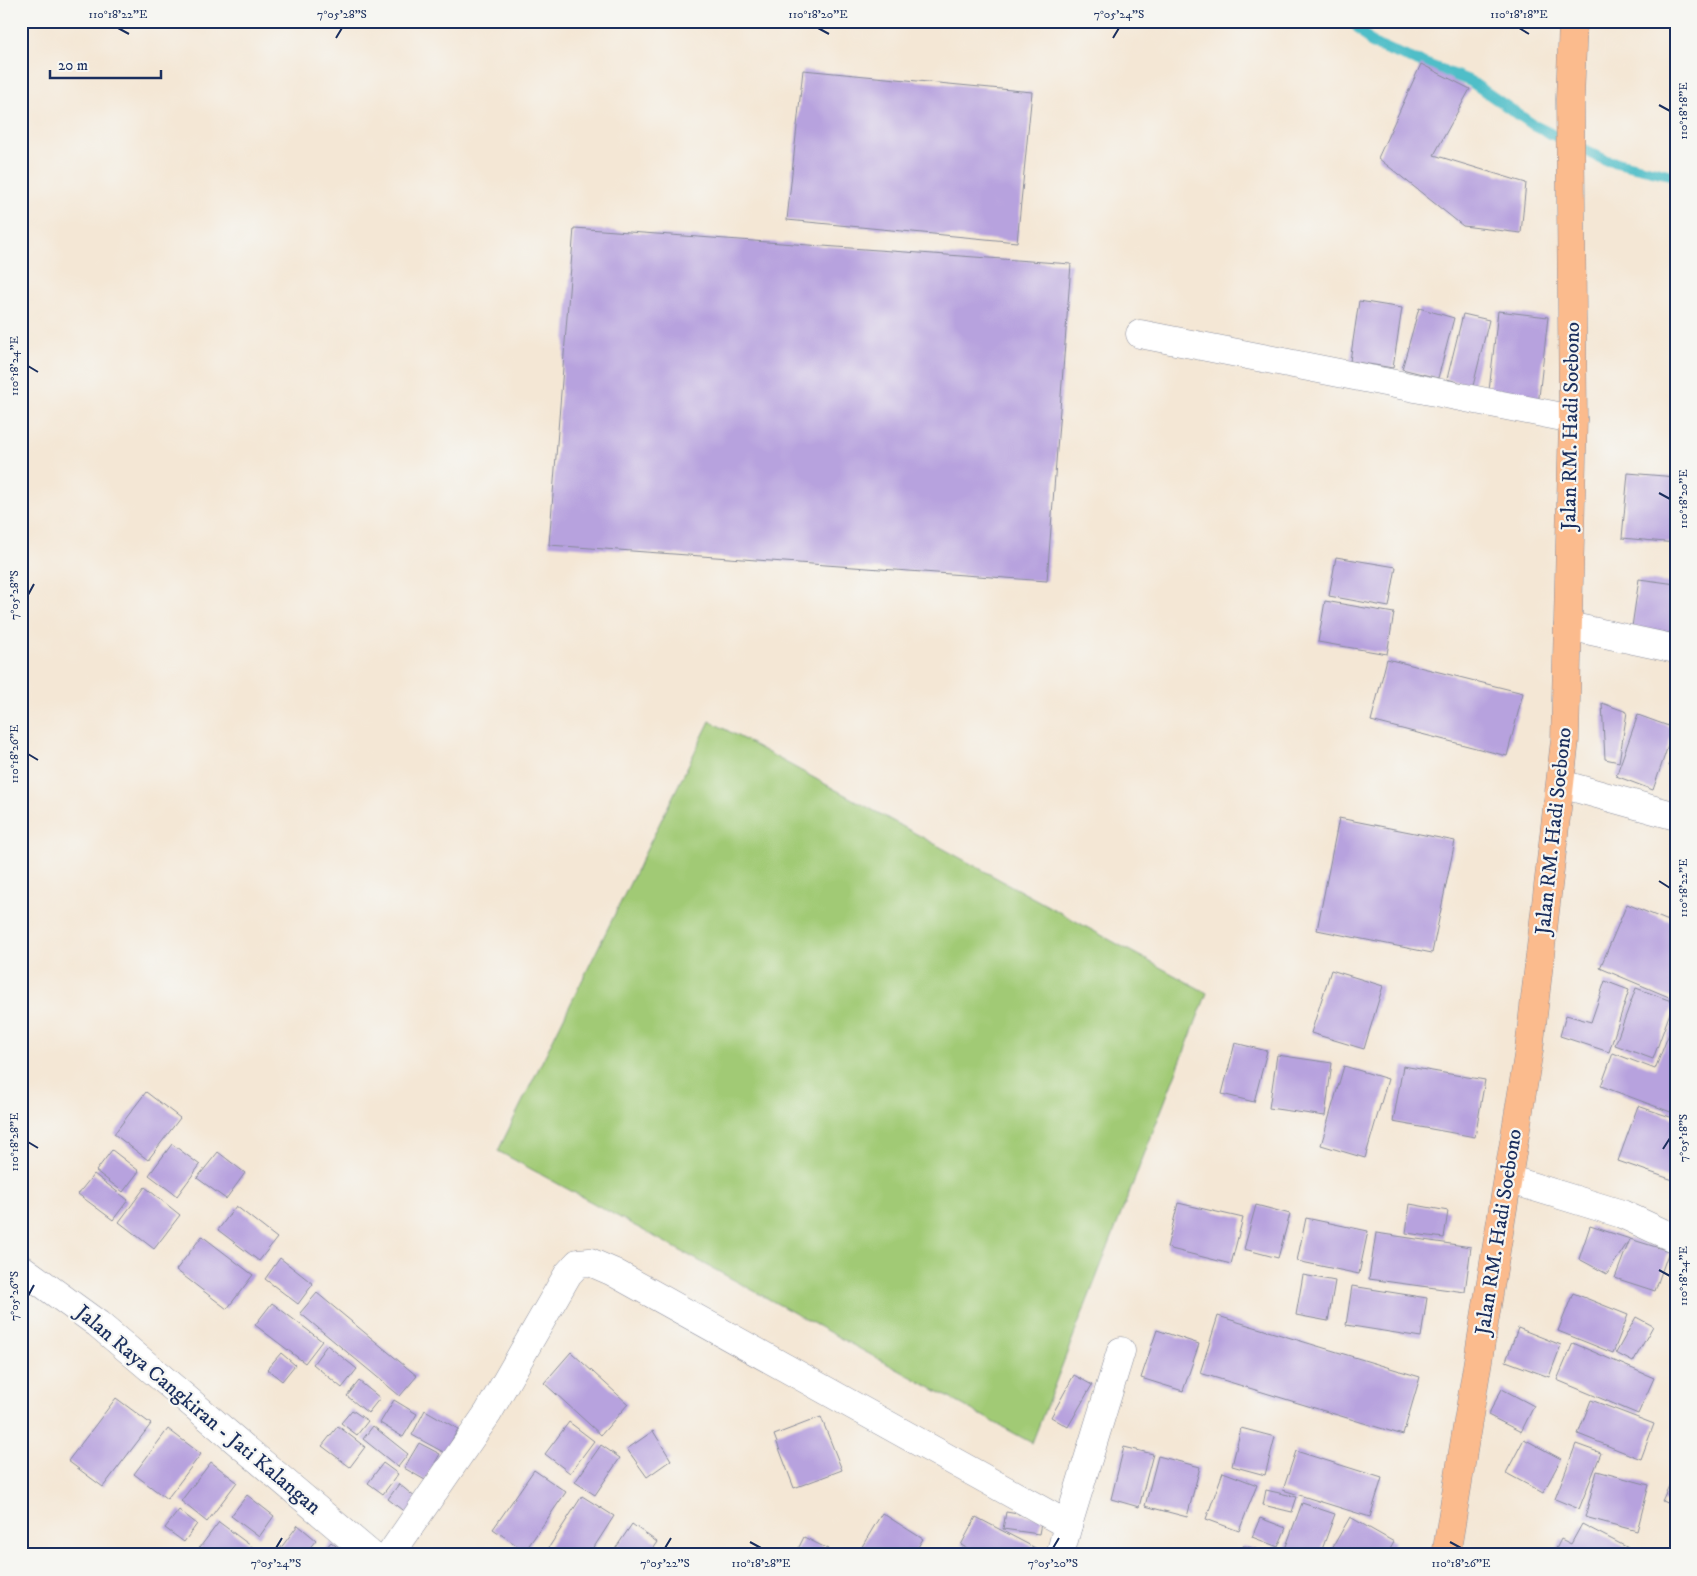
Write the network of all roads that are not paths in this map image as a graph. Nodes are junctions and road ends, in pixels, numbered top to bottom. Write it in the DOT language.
graph roads {
  1 [pos="1573,21"];
  2 [pos="1140,334"];
  3 [pos="1573,420"];
  4 [pos="1568,626"];
  5 [pos="1676,649"];
  6 [pos="1561,784"];
  7 [pos="1676,816"];
  8 [pos="1508,1179"];
  9 [pos="1676,1239"];
  10 [pos="21,1268"];
  11 [pos="1122,1351"];
  12 [pos="1068,1525"];
  13 [pos="371,1555"];
  14 [pos="390,1555"];
  15 [pos="1060,1555"];
  16 [pos="1446,1555"];
  1 -- 3 [label="main road, Jalan RM. Hadi Soebono"];
  2 -- 3 [label="street"];
  3 -- 4 [label="main road, Jalan RM. Hadi Soebono"];
  4 -- 5 [label="street"];
  4 -- 6 [label="main road, Jalan RM. Hadi Soebono"];
  6 -- 7 [label="street"];
  6 -- 8 [label="main road, Jalan RM. Hadi Soebono"];
  8 -- 9 [label="street"];
  8 -- 16 [label="main road, Jalan RM. Hadi Soebono"];
  10 -- 13 [label="street, Jalan Raya Cangkiran - Jati Kalangan"];
  11 -- 12 [label="street"];
  12 -- 14 [label="street"];
  12 -- 15 [label="street"];
}
